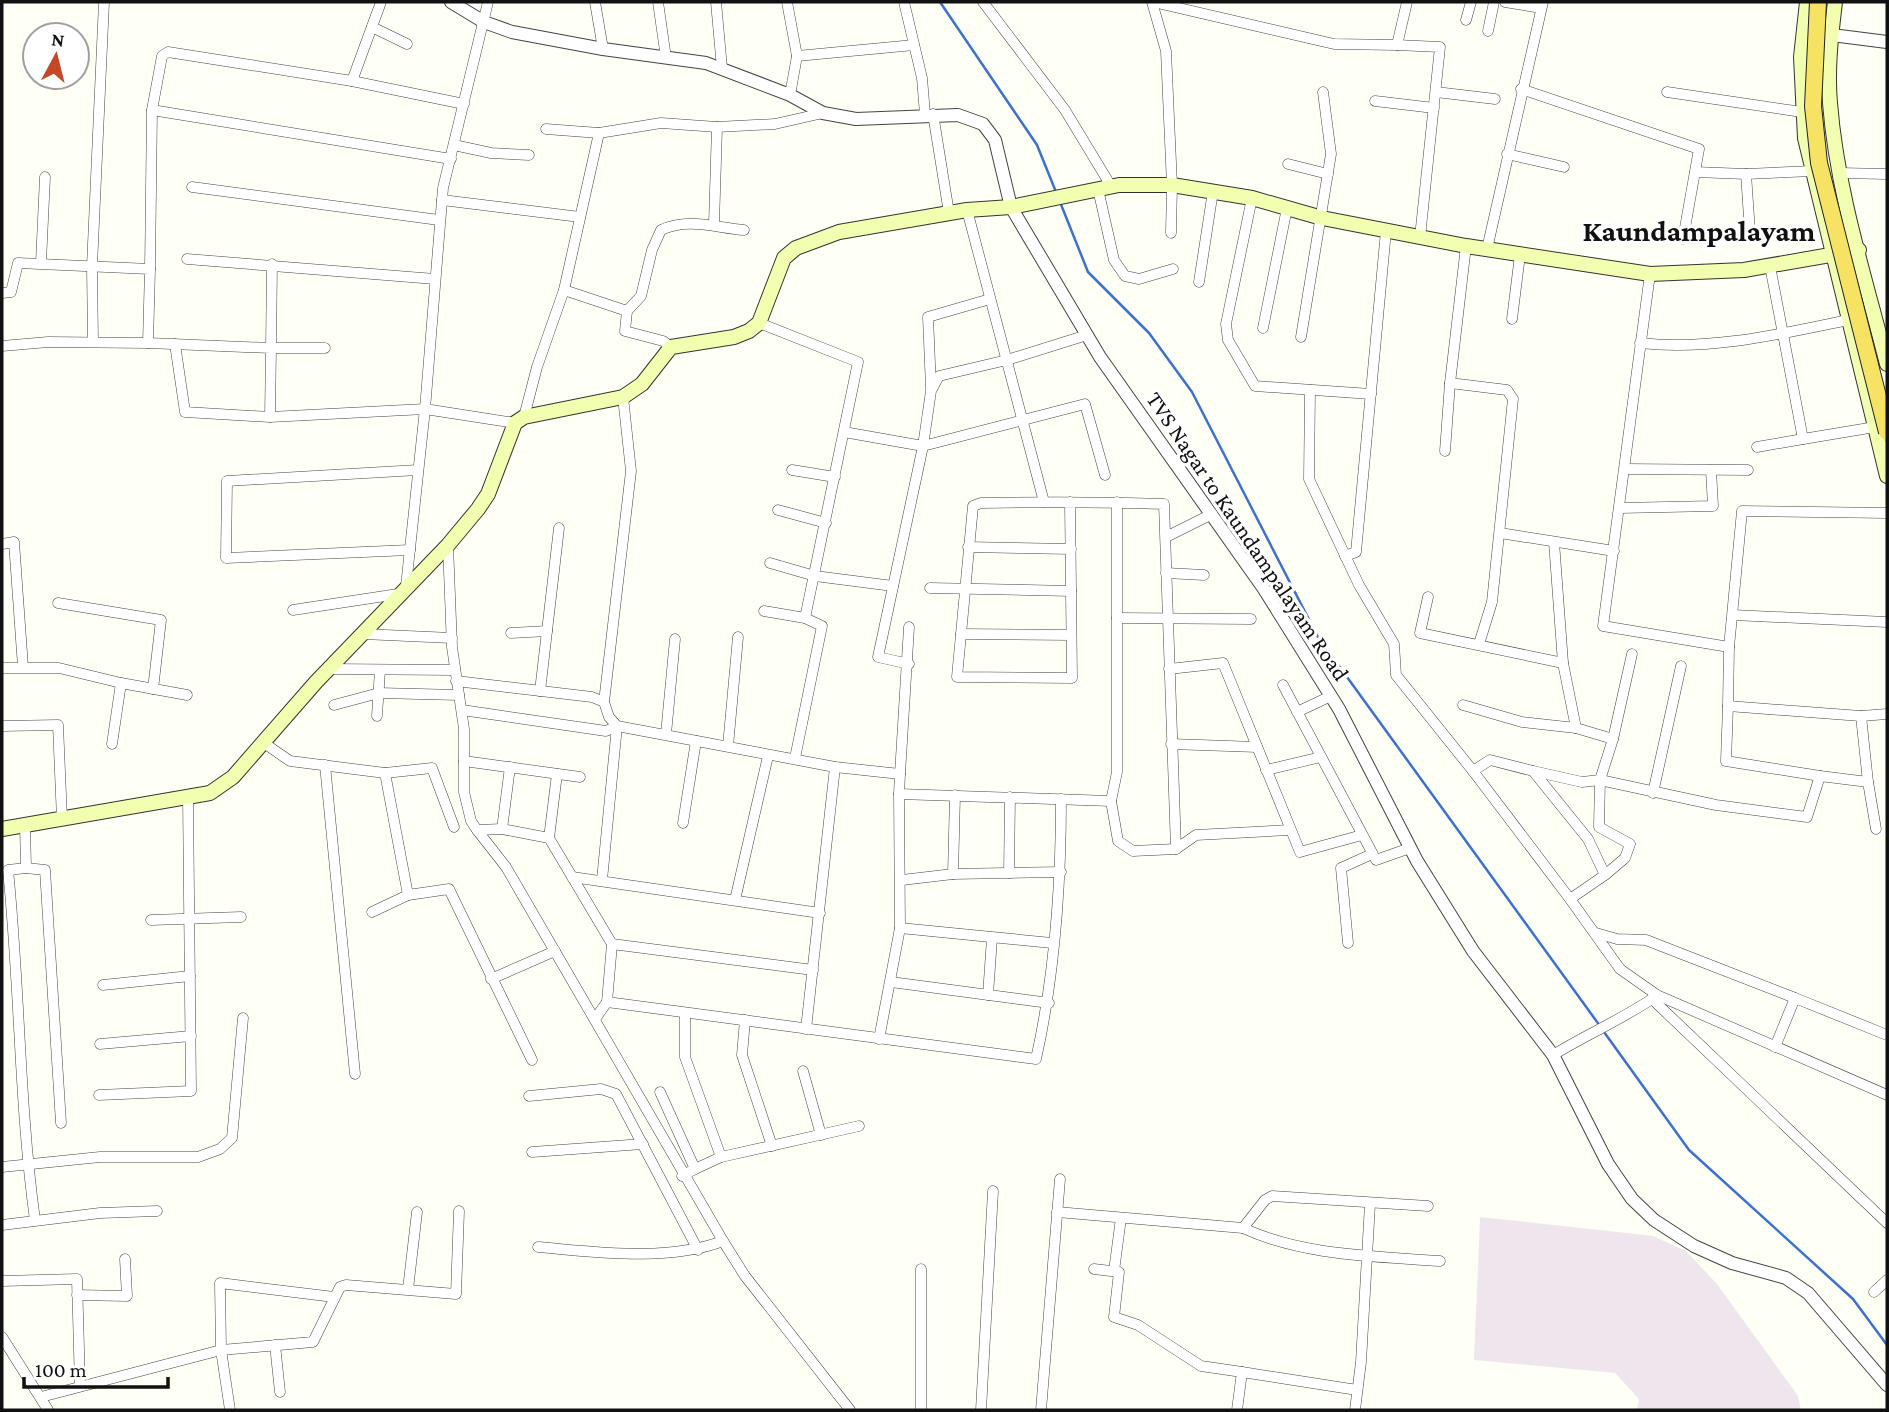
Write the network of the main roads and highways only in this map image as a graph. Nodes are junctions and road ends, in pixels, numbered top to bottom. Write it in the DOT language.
graph roads {
  1 [pos="1807,2"];
  2 [pos="1818,2"];
  3 [pos="1829,2"];
  4 [pos="1835,2"];
  5 [pos="1859,250"];
  6 [pos="1832,255"];
  7 [pos="1881,318"];
  8 [pos="1887,363"];
  9 [pos="1887,391"];
  10 [pos="1881,429"];
  11 [pos="1887,476"];
  12 [pos="2,829"];
  1 -- 6 [label="main road"];
  2 -- 10 [label="highway, bridge"];
  3 -- 9 [label="highway"];
  4 -- 5 [label="main road"];
  5 -- 6 [label="main road"];
  5 -- 7 [label="main road"];
  6 -- 10 [label="main road"];
  6 -- 12 [label="main road"];
  7 -- 8 [label="main road"];
  10 -- 11 [label="main road"];
}
